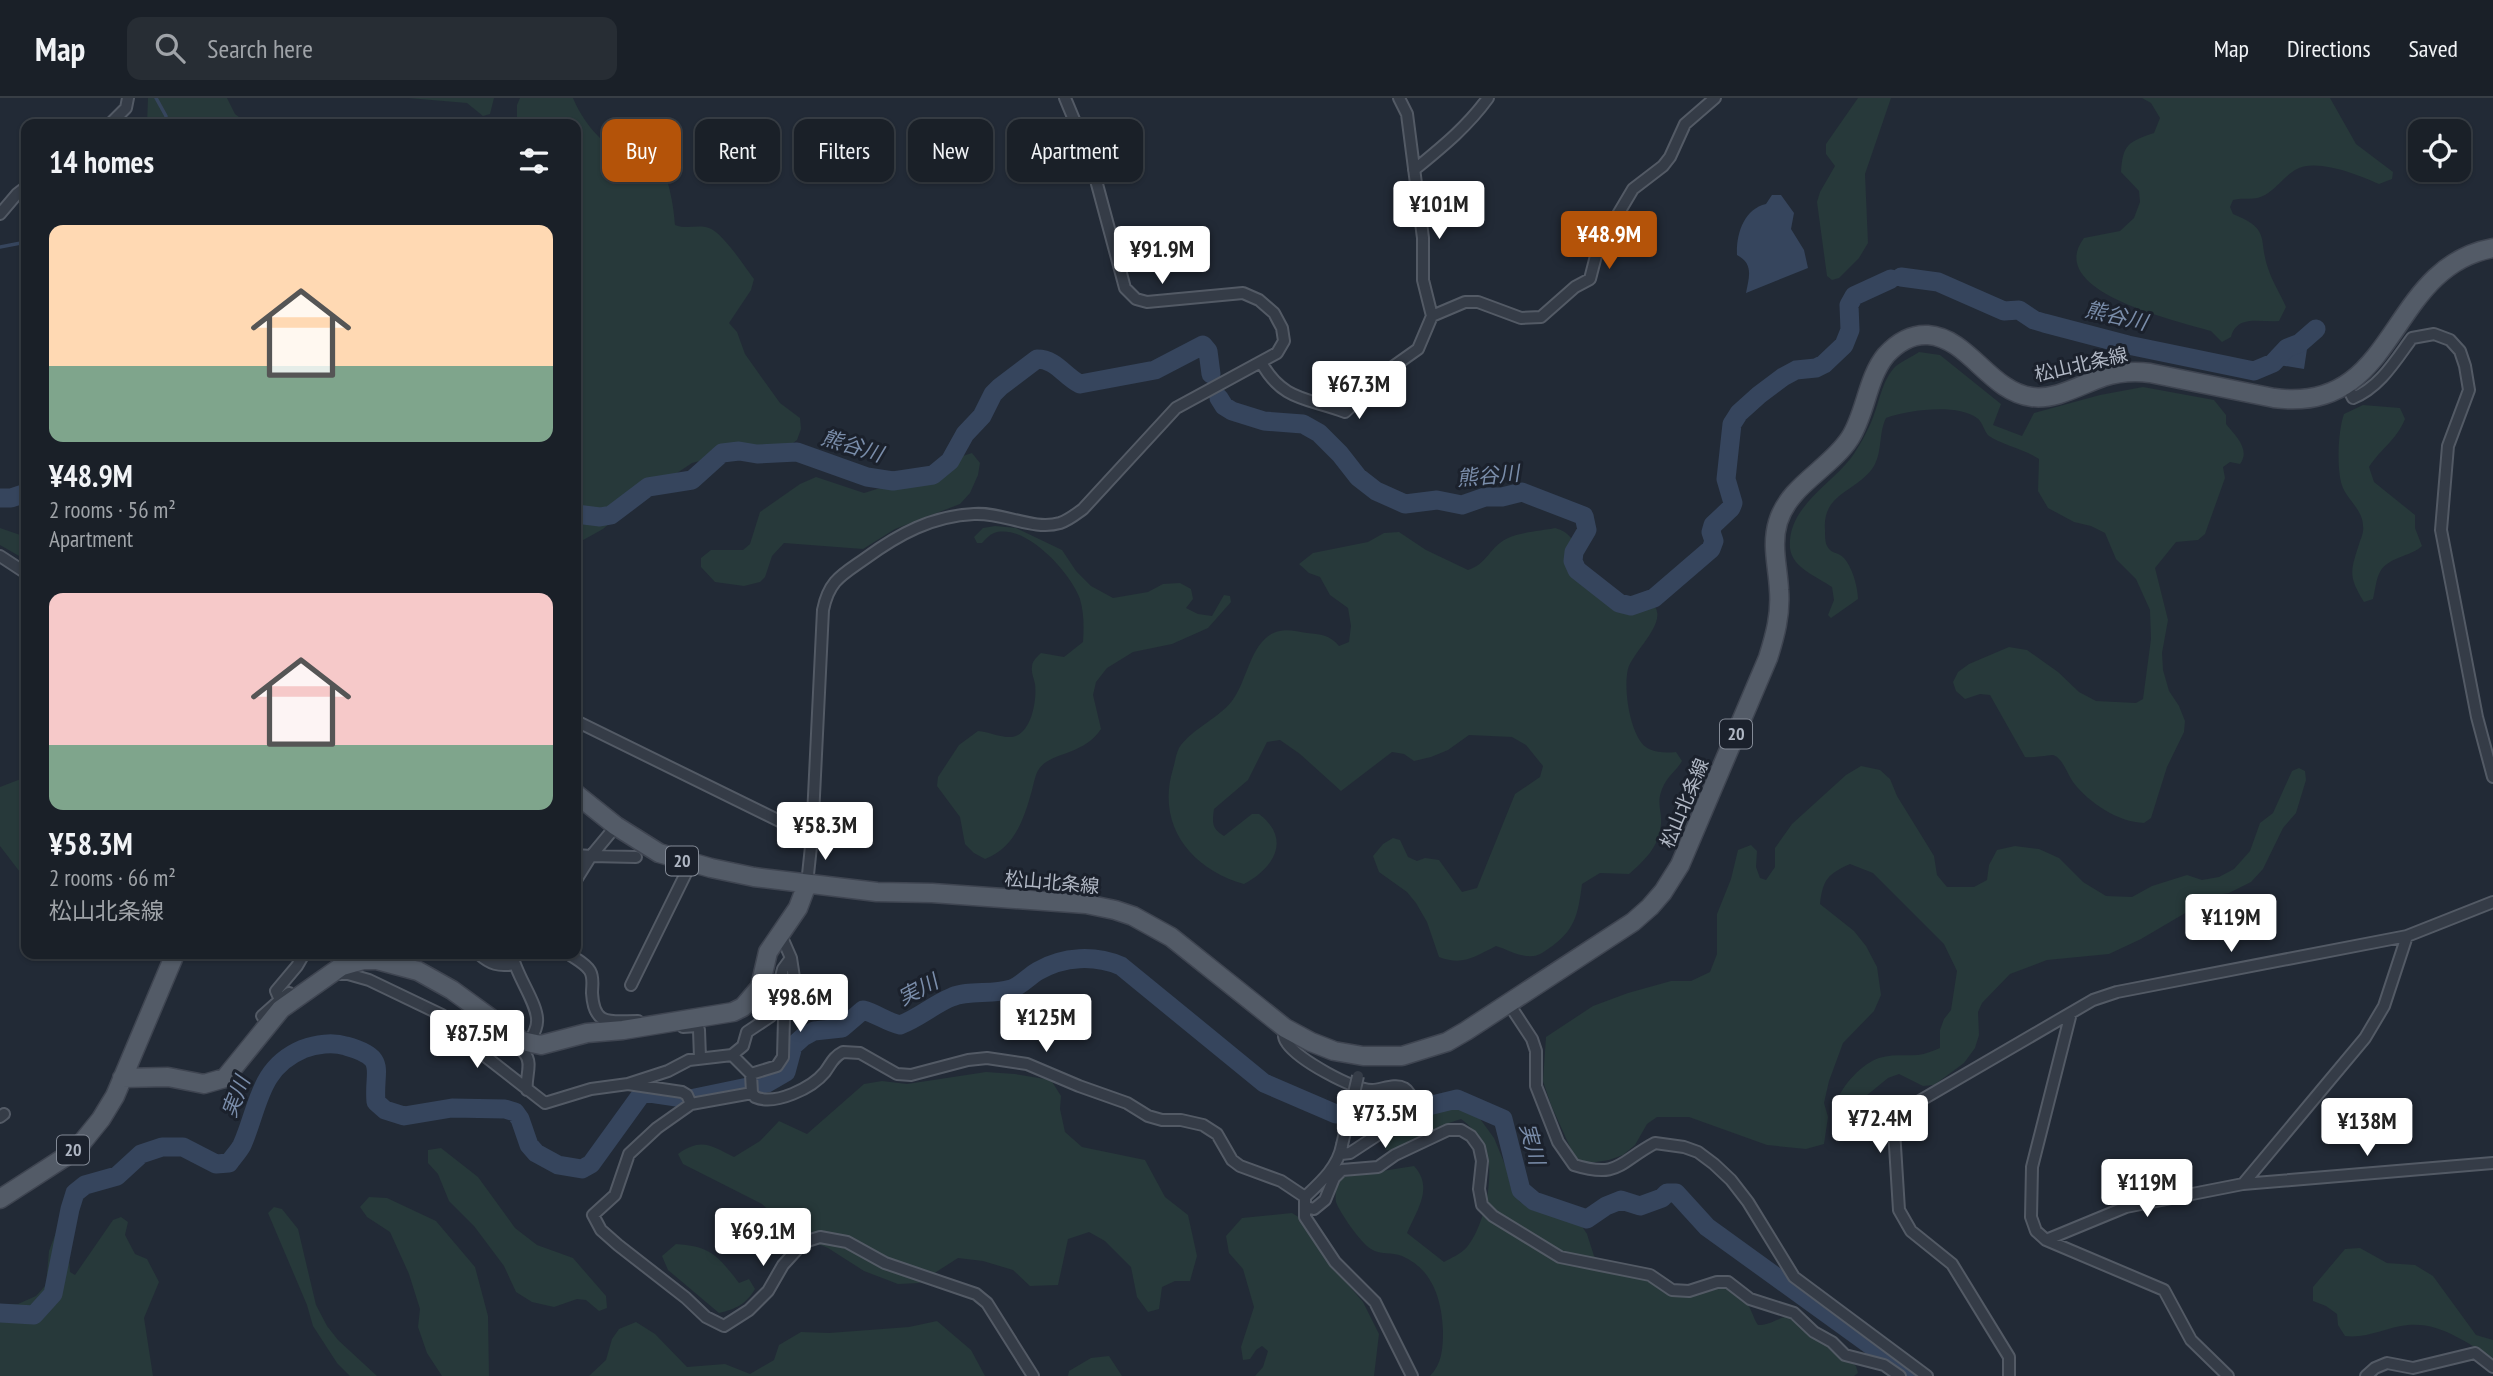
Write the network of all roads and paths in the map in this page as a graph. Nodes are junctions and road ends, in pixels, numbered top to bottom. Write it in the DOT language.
graph roads {
  1 [pos="128,98"];
  2 [pos="1065,98"];
  3 [pos="1399,98"];
  4 [pos="1488,98"];
  5 [pos="1715,98"];
  6 [pos="115,119"];
  7 [pos="1414,170"];
  8 [pos="21,191"];
  9 [pos="0,214"];
  10 [pos="2493,248"];
  11 [pos="1432,316"];
  12 [pos="1261,362"];
  13 [pos="2347,386"];
  14 [pos="0,556"];
  15 [pos="21,570"];
  16 [pos="581,723"];
  17 [pos="2493,777"];
  18 [pos="581,798"];
  19 [pos="617,826"];
  20 [pos="812,837"];
  21 [pos="581,855"];
  22 [pos="591,856"];
  23 [pos="636,857"];
  24 [pos="691,863"];
  25 [pos="581,872"];
  26 [pos="807,884"];
  27 [pos="2493,902"];
  28 [pos="780,933"];
  29 [pos="2407,936"];
  30 [pos="791,958"];
  31 [pos="173,959"];
  32 [pos="301,959"];
  33 [pos="367,959"];
  34 [pos="383,959"];
  35 [pos="485,959"];
  36 [pos="513,959"];
  37 [pos="576,959"];
  38 [pos="329,975"];
  39 [pos="631,985"];
  40 [pos="302,993"];
  41 [pos="280,1000"];
  42 [pos="1509,1004"];
  43 [pos="2071,1013"];
  44 [pos="262,1016"];
  45 [pos="683,1021"];
  46 [pos="663,1024"];
  47 [pos="1285,1028"];
  48 [pos="510,1033"];
  49 [pos="529,1043"];
  50 [pos="732,1055"];
  51 [pos="1363,1056"];
  52 [pos="700,1058"];
  53 [pos="122,1078"];
  54 [pos="751,1083"];
  55 [pos="628,1084"];
  56 [pos="527,1090"];
  57 [pos="690,1100"];
  58 [pos="1342,1149"];
  59 [pos="2493,1163"];
  60 [pos="2243,1184"];
  61 [pos="0,1199"];
  62 [pos="1306,1202"];
  63 [pos="2046,1240"];
  64 [pos="2493,1367"];
  65 [pos="1886,1371"];
  66 [pos="1923,1375"];
  67 [pos="1032,1376"];
  68 [pos="1412,1376"];
  69 [pos="1900,1376"];
  70 [pos="2008,1376"];
  71 [pos="2228,1376"];
  72 [pos="2366,1376"];
  1 -- 6 [label="street"];
  2 -- 12 [label="street"];
  3 -- 7 [label="street"];
  4 -- 7 [label="street"];
  5 -- 11 [label="street"];
  7 -- 11 [label="street"];
  8 -- 9 [label="street"];
  10 -- 13 [label="main road, 松山北条線 / 20"];
  11 -- 12 [label="street"];
  12 -- 20 [label="street"];
  13 -- 17 [label="street"];
  13 -- 42 [label="main road, 松山北条線 / 20"];
  14 -- 15 [label="street"];
  16 -- 20 [label="street"];
  18 -- 19 [label="main road, 松山北条線 / 20"];
  19 -- 22 [label="street"];
  19 -- 24 [label="main road, 松山北条線 / 20"];
  20 -- 26 [label="street"];
  21 -- 22 [label="street"];
  22 -- 23 [label="street"];
  22 -- 25 [label="street"];
  24 -- 26 [label="main road, 松山北条線 / 20"];
  24 -- 39 [label="street"];
  26 -- 28 [label="main road"];
  26 -- 47 [label="main road, 松山北条線 / 20"];
  27 -- 29 [label="street"];
  28 -- 30 [label="street"];
  28 -- 45 [label="main road"];
  29 -- 43 [label="street"];
  29 -- 60 [label="street"];
  30 -- 50 [label="street"];
  30 -- 54 [label="street"];
  31 -- 53 [label="main road, 20"];
  32 -- 41 [label="street"];
  33 -- 38 [label="main road"];
  34 -- 48 [label="main road"];
  35 -- 36 [label="street"];
  36 -- 49 [label="street"];
  37 -- 46 [label="street"];
  38 -- 40 [label="main road"];
  38 -- 56 [label="street"];
  40 -- 41 [label="street"];
  40 -- 53 [label="main road"];
  41 -- 44 [label="street"];
  42 -- 51 [label="main road, 松山北条線 / 20"];
  42 -- 66 [label="street"];
  43 -- 63 [label="street"];
  43 -- 70 [label="street"];
  45 -- 46 [label="main road"];
  45 -- 52 [label="street"];
  46 -- 49 [label="main road"];
  47 -- 51 [label="main road, 松山北条線 / 20"];
  47 -- 58 [label="street"];
  48 -- 49 [label="main road"];
  48 -- 56 [label="street"];
  50 -- 52 [label="street"];
  50 -- 54 [label="street"];
  51 -- 58 [label="street, bridge"];
  52 -- 55 [label="street"];
  53 -- 61 [label="main road, 20"];
  54 -- 57 [label="street"];
  54 -- 62 [label="street"];
  55 -- 56 [label="street"];
  55 -- 57 [label="street"];
  57 -- 67 [label="street"];
  58 -- 62 [label="street"];
  59 -- 60 [label="street"];
  60 -- 63 [label="street"];
  62 -- 65 [label="street"];
  62 -- 68 [label="street"];
  63 -- 71 [label="street"];
  64 -- 72 [label="street"];
  65 -- 69 [label="street"];
}
